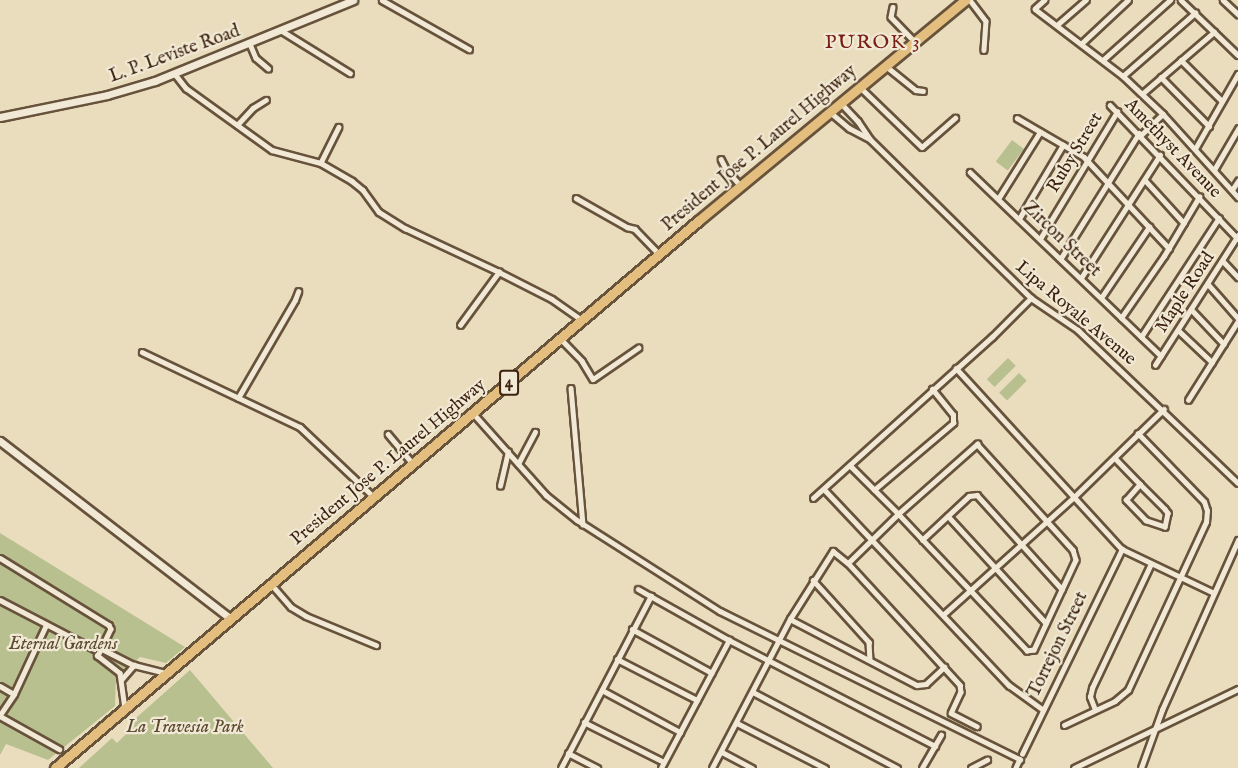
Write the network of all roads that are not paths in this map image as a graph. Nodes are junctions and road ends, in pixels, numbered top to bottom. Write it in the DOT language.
graph roads {
  1 [pos="353,0"];
  2 [pos="382,0"];
  3 [pos="965,0"];
  4 [pos="1045,0"];
  5 [pos="1086,0"];
  6 [pos="1128,0"];
  7 [pos="1170,0"];
  8 [pos="1181,0"];
  9 [pos="1223,0"];
  10 [pos="893,7"];
  11 [pos="1195,13"];
  12 [pos="1238,14"];
  13 [pos="1057,25"];
  14 [pos="282,31"];
  15 [pos="1214,32"];
  16 [pos="915,42"];
  17 [pos="250,44"];
  18 [pos="1081,44"];
  19 [pos="469,49"];
  20 [pos="984,50"];
  21 [pos="1238,55"];
  22 [pos="1103,60"];
  23 [pos="1181,60"];
  24 [pos="886,66"];
  25 [pos="268,68"];
  26 [pos="350,73"];
  27 [pos="175,74"];
  28 [pos="1238,74"];
  29 [pos="1123,76"];
  30 [pos="1161,77"];
  31 [pos="860,87"];
  32 [pos="923,91"];
  33 [pos="1142,94"];
  34 [pos="266,100"];
  35 [pos="1222,101"];
  36 [pos="840,103"];
  37 [pos="1110,105"];
  38 [pos="830,112"];
  39 [pos="1117,112"];
  40 [pos="1163,114"];
  41 [pos="0,117"];
  42 [pos="955,118"];
  43 [pos="1017,118"];
  44 [pos="237,125"];
  45 [pos="1209,126"];
  46 [pos="339,127"];
  47 [pos="1238,129"];
  48 [pos="1040,132"];
  49 [pos="1140,134"];
  50 [pos="870,139"];
  51 [pos="1063,145"];
  52 [pos="1195,150"];
  53 [pos="1160,155"];
  54 [pos="721,159"];
  55 [pos="1088,161"];
  56 [pos="321,163"];
  57 [pos="1214,170"];
  58 [pos="970,172"];
  59 [pos="1145,180"];
  60 [pos="1238,181"];
  61 [pos="1108,182"];
  62 [pos="741,186"];
  63 [pos="1233,190"];
  64 [pos="1199,197"];
  65 [pos="1238,197"];
  66 [pos="576,198"];
  67 [pos="998,199"];
  68 [pos="1130,205"];
  69 [pos="1019,219"];
  70 [pos="1219,219"];
  71 [pos="1184,223"];
  72 [pos="1149,226"];
  73 [pos="1237,237"];
  74 [pos="1040,238"];
  75 [pos="1169,248"];
  76 [pos="659,254"];
  77 [pos="1061,258"];
  78 [pos="1223,261"];
  79 [pos="499,272"];
  80 [pos="1238,277"];
  81 [pos="1081,278"];
  82 [pos="1208,285"];
  83 [pos="298,292"];
  84 [pos="1031,297"];
  85 [pos="1101,298"];
  86 [pos="1191,309"];
  87 [pos="1121,318"];
  88 [pos="582,320"];
  89 [pos="1238,320"];
  90 [pos="460,325"];
  91 [pos="1178,330"];
  92 [pos="1141,338"];
  93 [pos="561,339"];
  94 [pos="1224,344"];
  95 [pos="638,348"];
  96 [pos="141,352"];
  97 [pos="1161,356"];
  98 [pos="1212,362"];
  99 [pos="1155,364"];
  100 [pos="956,368"];
  101 [pos="571,388"];
  102 [pos="932,389"];
  103 [pos="238,398"];
  104 [pos="1188,400"];
  105 [pos="1164,410"];
  106 [pos="473,413"];
  107 [pos="535,432"];
  108 [pos="388,434"];
  109 [pos="1138,434"];
  110 [pos="0,441"];
  111 [pos="508,452"];
  112 [pos="1115,458"];
  113 [pos="413,464"];
  114 [pos="518,464"];
  115 [pos="850,465"];
  116 [pos="1238,483"];
  117 [pos="1140,484"];
  118 [pos="500,486"];
  119 [pos="824,489"];
  120 [pos="874,490"];
  121 [pos="374,497"];
  122 [pos="813,498"];
  123 [pos="1073,498"];
  124 [pos="898,514"];
  125 [pos="948,516"];
  126 [pos="1047,520"];
  127 [pos="583,524"];
  128 [pos="872,539"];
  129 [pos="922,540"];
  130 [pos="1238,540"];
  131 [pos="1021,543"];
  132 [pos="1122,549"];
  133 [pos="0,558"];
  134 [pos="848,563"];
  135 [pos="1151,564"];
  136 [pos="994,568"];
  137 [pos="1181,578"];
  138 [pos="813,580"];
  139 [pos="272,585"];
  140 [pos="638,589"];
  141 [pos="1062,589"];
  142 [pos="970,590"];
  143 [pos="1212,592"];
  144 [pos="651,596"];
  145 [pos="0,600"];
  146 [pos="943,615"];
  147 [pos="790,619"];
  148 [pos="231,620"];
  149 [pos="1046,623"];
  150 [pos="46,625"];
  151 [pos="632,628"];
  152 [pos="780,639"];
  153 [pos="729,640"];
  154 [pos="376,645"];
  155 [pos="94,649"];
  156 [pos="102,649"];
  157 [pos="98,656"];
  158 [pos="617,659"];
  159 [pos="870,659"];
  160 [pos="768,660"];
  161 [pos="134,665"];
  162 [pos="944,667"];
  163 [pos="168,673"];
  164 [pos="712,673"];
  165 [pos="121,680"];
  166 [pos="0,686"];
  167 [pos="1238,689"];
  168 [pos="602,690"];
  169 [pos="753,692"];
  170 [pos="14,694"];
  171 [pos="697,700"];
  172 [pos="1042,709"];
  173 [pos="124,710"];
  174 [pos="1095,710"];
  175 [pos="0,715"];
  176 [pos="584,722"];
  177 [pos="737,723"];
  178 [pos="1065,725"];
  179 [pos="977,726"];
  180 [pos="1155,729"];
  181 [pos="680,732"];
  182 [pos="941,735"];
  183 [pos="935,746"];
  184 [pos="59,749"];
  185 [pos="722,752"];
  186 [pos="568,753"];
  187 [pos="1021,757"];
  188 [pos="987,760"];
  189 [pos="664,762"];
  190 [pos="55,768"];
  191 [pos="561,768"];
  192 [pos="597,768"];
  193 [pos="661,768"];
  194 [pos="712,768"];
  195 [pos="752,768"];
  196 [pos="825,768"];
  197 [pos="897,768"];
  198 [pos="922,768"];
  199 [pos="971,768"];
  200 [pos="1016,768"];
  201 [pos="1074,768"];
  202 [pos="1141,768"];
  1 -- 14 [label="main road, L. P. Leviste Road"];
  2 -- 19 [label="street"];
  3 -- 16 [label="highway, President Jose P. Laurel Highway / 4"];
  3 -- 20 [label="street"];
  4 -- 13 [label="street"];
  5 -- 13 [label="street"];
  6 -- 18 [label="street"];
  7 -- 22 [label="street"];
  8 -- 11 [label="street"];
  9 -- 12 [label="street"];
  10 -- 16 [label="street"];
  11 -- 15 [label="street"];
  11 -- 29 [label="street"];
  13 -- 18 [label="street"];
  14 -- 17 [label="main road, L. P. Leviste Road"];
  14 -- 26 [label="street"];
  15 -- 21 [label="street"];
  15 -- 23 [label="street"];
  16 -- 24 [label="highway, President Jose P. Laurel Highway / 4"];
  17 -- 25 [label="street"];
  17 -- 27 [label="main road, L. P. Leviste Road"];
  18 -- 22 [label="street"];
  22 -- 29 [label="street"];
  23 -- 30 [label="street"];
  23 -- 35 [label="street"];
  24 -- 31 [label="highway, President Jose P. Laurel Highway / 4"];
  24 -- 32 [label="street"];
  27 -- 41 [label="main road, L. P. Leviste Road"];
  27 -- 44 [label="street"];
  28 -- 35 [label="street"];
  29 -- 33 [label="street"];
  30 -- 33 [label="street"];
  30 -- 45 [label="street"];
  31 -- 36 [label="highway, President Jose P. Laurel Highway / 4"];
  31 -- 42 [label="street"];
  33 -- 40 [label="street"];
  34 -- 44 [label="street"];
  35 -- 45 [label="street"];
  36 -- 38 [label="highway, President Jose P. Laurel Highway / 4"];
  36 -- 50 [label="street, Lipa Royale Avenue"];
  37 -- 39 [label="street, Amethyst Avenue"];
  38 -- 50 [label="street, Lipa Royale Avenue"];
  38 -- 62 [label="highway, President Jose P. Laurel Highway / 4"];
  39 -- 49 [label="street, Amethyst Avenue"];
  39 -- 55 [label="street, Ruby Street"];
  40 -- 49 [label="street"];
  40 -- 52 [label="street"];
  43 -- 48 [label="street"];
  44 -- 56 [label="street"];
  45 -- 52 [label="street"];
  46 -- 56 [label="street"];
  47 -- 57 [label="street"];
  48 -- 51 [label="street"];
  48 -- 67 [label="street"];
  49 -- 53 [label="street, Amethyst Avenue"];
  49 -- 61 [label="street"];
  50 -- 84 [label="street, Lipa Royale Avenue"];
  51 -- 55 [label="street"];
  51 -- 69 [label="street"];
  52 -- 57 [label="street"];
  53 -- 59 [label="street"];
  53 -- 64 [label="street, Amethyst Avenue"];
  54 -- 62 [label="street"];
  55 -- 61 [label="street"];
  55 -- 74 [label="street, Ruby Street"];
  56 -- 79 [label="street"];
  57 -- 63 [label="street"];
  58 -- 67 [label="street, Zircon Street"];
  59 -- 68 [label="street"];
  59 -- 71 [label="street"];
  60 -- 63 [label="street"];
  61 -- 68 [label="street"];
  61 -- 77 [label="street"];
  62 -- 76 [label="highway, President Jose P. Laurel Highway / 4"];
  63 -- 65 [label="street"];
  64 -- 70 [label="street, Amethyst Avenue"];
  64 -- 71 [label="street"];
  66 -- 76 [label="street"];
  67 -- 69 [label="street, Zircon Street"];
  68 -- 72 [label="street"];
  68 -- 81 [label="street"];
  69 -- 74 [label="street, Zircon Street"];
  70 -- 73 [label="street, Amethyst Avenue"];
  70 -- 92 [label="street"];
  71 -- 75 [label="street"];
  72 -- 75 [label="street"];
  72 -- 85 [label="street"];
  73 -- 78 [label="street, Maple Road"];
  74 -- 77 [label="street, Zircon Street"];
  75 -- 87 [label="street"];
  76 -- 88 [label="highway, President Jose P. Laurel Highway / 4"];
  77 -- 81 [label="street, Zircon Street"];
  78 -- 80 [label="street"];
  78 -- 82 [label="street, Maple Road"];
  79 -- 88 [label="street"];
  79 -- 90 [label="street"];
  81 -- 85 [label="street, Zircon Street"];
  82 -- 86 [label="street, Maple Road"];
  82 -- 89 [label="street"];
  83 -- 103 [label="street"];
  84 -- 100 [label="street"];
  84 -- 105 [label="street, Lipa Royale Avenue"];
  85 -- 87 [label="street, Zircon Street"];
  86 -- 91 [label="street, Maple Road"];
  86 -- 94 [label="street"];
  87 -- 92 [label="street, Zircon Street"];
  88 -- 93 [label="highway, President Jose P. Laurel Highway / 4"];
  89 -- 94 [label="street"];
  91 -- 97 [label="street, Maple Road"];
  91 -- 98 [label="street"];
  92 -- 97 [label="street, Zircon Street"];
  93 -- 95 [label="street"];
  93 -- 106 [label="highway, President Jose P. Laurel Highway / 4"];
  94 -- 98 [label="street"];
  96 -- 103 [label="street"];
  97 -- 99 [label="street, Maple Road"];
  98 -- 104 [label="street"];
  100 -- 102 [label="street"];
  100 -- 123 [label="street"];
  101 -- 127 [label="street"];
  102 -- 115 [label="street"];
  102 -- 120 [label="street"];
  103 -- 121 [label="street"];
  105 -- 109 [label="street"];
  105 -- 116 [label="street, Lipa Royale Avenue"];
  106 -- 111 [label="street"];
  106 -- 113 [label="highway, President Jose P. Laurel Highway / 4"];
  107 -- 114 [label="street"];
  108 -- 113 [label="street"];
  109 -- 112 [label="street"];
  109 -- 137 [label="street"];
  110 -- 148 [label="main road"];
  111 -- 114 [label="street"];
  111 -- 118 [label="street"];
  112 -- 117 [label="street"];
  112 -- 123 [label="street"];
  113 -- 121 [label="highway, President Jose P. Laurel Highway / 4"];
  114 -- 127 [label="street"];
  115 -- 119 [label="street"];
  115 -- 120 [label="street"];
  117 -- 117 [label="street"];
  119 -- 122 [label="street"];
  119 -- 128 [label="street"];
  120 -- 124 [label="street"];
  121 -- 139 [label="highway, President Jose P. Laurel Highway / 4"];
  123 -- 126 [label="street"];
  123 -- 132 [label="street"];
  124 -- 126 [label="street"];
  124 -- 128 [label="street"];
  124 -- 129 [label="street"];
  125 -- 129 [label="street"];
  125 -- 131 [label="street"];
  125 -- 136 [label="street"];
  126 -- 131 [label="street"];
  126 -- 141 [label="street"];
  127 -- 152 [label="street"];
  128 -- 134 [label="street"];
  128 -- 146 [label="street"];
  129 -- 142 [label="street"];
  130 -- 143 [label="street"];
  131 -- 136 [label="street"];
  131 -- 141 [label="street"];
  132 -- 135 [label="street"];
  132 -- 172 [label="street, Torrejon Street"];
  133 -- 156 [label="street"];
  134 -- 138 [label="street"];
  134 -- 162 [label="street"];
  135 -- 137 [label="street"];
  135 -- 174 [label="street"];
  136 -- 142 [label="street"];
  136 -- 149 [label="street"];
  137 -- 143 [label="street"];
  137 -- 174 [label="street"];
  138 -- 147 [label="street"];
  138 -- 159 [label="street"];
  139 -- 148 [label="highway, President Jose P. Laurel Highway / 4"];
  139 -- 154 [label="street"];
  140 -- 144 [label="street"];
  141 -- 149 [label="street"];
  142 -- 146 [label="street"];
  142 -- 149 [label="street"];
  143 -- 180 [label="street"];
  144 -- 151 [label="street"];
  144 -- 153 [label="street"];
  145 -- 150 [label="street"];
  146 -- 172 [label="street"];
  147 -- 152 [label="street"];
  147 -- 159 [label="street"];
  148 -- 163 [label="highway, President Jose P. Laurel Highway / 4"];
  150 -- 155 [label="street"];
  150 -- 170 [label="street"];
  151 -- 158 [label="street"];
  151 -- 164 [label="street"];
  152 -- 160 [label="street"];
  152 -- 187 [label="street"];
  153 -- 160 [label="street"];
  153 -- 164 [label="street"];
  155 -- 156 [label="street"];
  155 -- 157 [label="street"];
  156 -- 157 [label="street"];
  156 -- 161 [label="street"];
  157 -- 165 [label="street"];
  158 -- 168 [label="street"];
  158 -- 171 [label="street"];
  159 -- 162 [label="street"];
  160 -- 169 [label="street"];
  160 -- 183 [label="street"];
  161 -- 163 [label="street"];
  161 -- 165 [label="street"];
  162 -- 179 [label="street"];
  163 -- 173 [label="highway, President Jose P. Laurel Highway / 4"];
  164 -- 171 [label="street"];
  165 -- 173 [label="street"];
  166 -- 170 [label="street"];
  167 -- 180 [label="street"];
  168 -- 176 [label="street"];
  168 -- 181 [label="street"];
  169 -- 177 [label="street"];
  169 -- 197 [label="street"];
  170 -- 175 [label="street"];
  171 -- 181 [label="street"];
  172 -- 187 [label="street, Torrejon Street"];
  173 -- 190 [label="highway, President Jose P. Laurel Highway / 4"];
  174 -- 178 [label="street"];
  175 -- 184 [label="street"];
  176 -- 186 [label="street"];
  176 -- 189 [label="street"];
  177 -- 185 [label="street"];
  177 -- 196 [label="street"];
  180 -- 201 [label="street"];
  180 -- 202 [label="street"];
  181 -- 189 [label="street"];
  182 -- 183 [label="street"];
  183 -- 198 [label="street"];
  185 -- 194 [label="street"];
  185 -- 195 [label="street"];
  186 -- 191 [label="street"];
  186 -- 192 [label="street"];
  187 -- 200 [label="street, Torrejon Street"];
  188 -- 199 [label="street"];
  189 -- 193 [label="street"];
}
